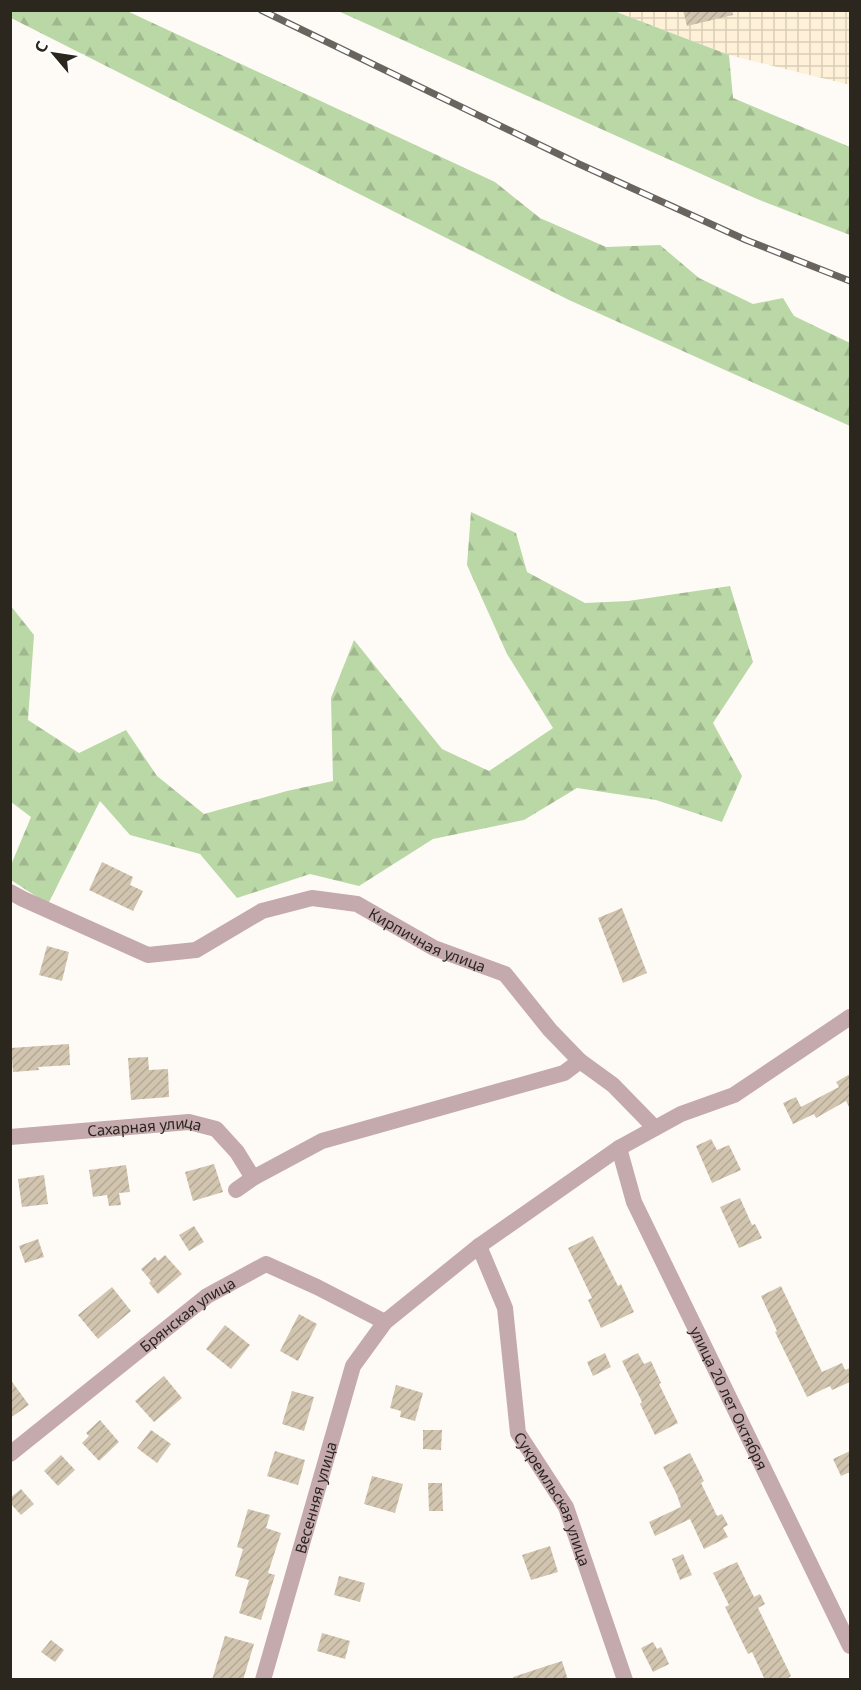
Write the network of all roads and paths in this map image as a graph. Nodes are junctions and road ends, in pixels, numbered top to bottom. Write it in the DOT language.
graph roads {
  1 [pos="10,892"];
  2 [pos="850,1017"];
  3 [pos="580,1061"];
  4 [pos="655,1128"];
  5 [pos="10,1137"];
  6 [pos="619,1148"];
  7 [pos="253,1178"];
  8 [pos="236,1190"];
  9 [pos="479,1246"];
  10 [pos="385,1322"];
  11 [pos="10,1454"];
  12 [pos="850,1646"];
  13 [pos="263,1680"];
  14 [pos="626,1680"];
  1 -- 3 [label="street, Кирпичная улица"];
  2 -- 4 [label="street, Весенняя улица"];
  3 -- 4 [label="street, Кирпичная улица"];
  3 -- 7 [label="street"];
  4 -- 6 [label="street, Весенняя улица"];
  5 -- 7 [label="street, Сахарная улица"];
  6 -- 9 [label="street, Весенняя улица"];
  6 -- 12 [label="street, улица 20 лет Октября"];
  7 -- 8 [label="street"];
  9 -- 10 [label="street, Весенняя улица"];
  9 -- 14 [label="street, Сукремльская улица"];
  10 -- 11 [label="street, Брянская улица"];
  10 -- 13 [label="street, Весенняя улица"];
}
